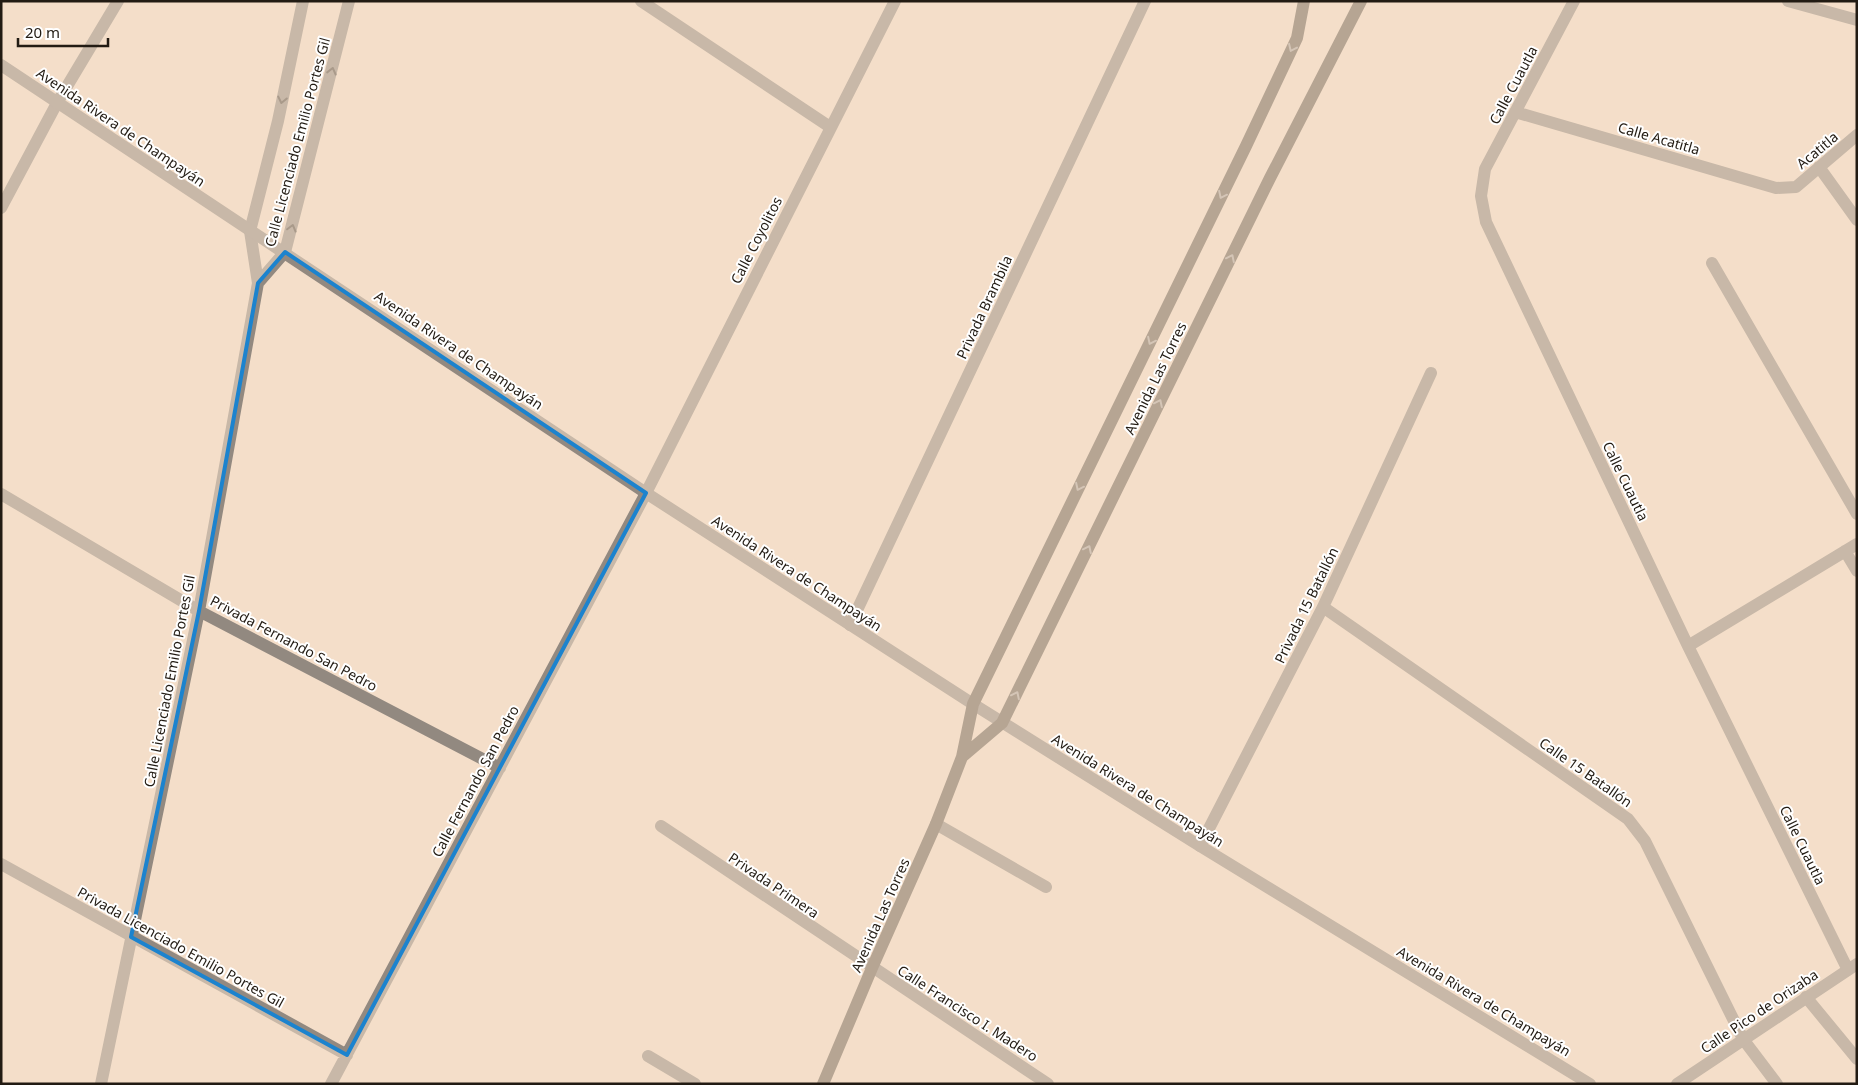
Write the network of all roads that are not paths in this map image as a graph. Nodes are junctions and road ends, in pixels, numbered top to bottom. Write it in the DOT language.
graph roads {
  1 [pos="118,1"];
  2 [pos="303,1"];
  3 [pos="349,1"];
  4 [pos="641,1"];
  5 [pos="895,1"];
  6 [pos="1144,1"];
  7 [pos="1304,1"];
  8 [pos="1361,1"];
  9 [pos="1574,1"];
  10 [pos="1788,1"];
  11 [pos="1857,20"];
  12 [pos="1,65"];
  13 [pos="57,103"];
  14 [pos="1516,112"];
  15 [pos="830,127"];
  16 [pos="1857,136"];
  17 [pos="1819,167"];
  18 [pos="1796,187"];
  19 [pos="1,208"];
  20 [pos="1857,220"];
  21 [pos="250,231"];
  22 [pos="285,252"];
  23 [pos="1712,263"];
  24 [pos="258,284"];
  25 [pos="1431,373"];
  26 [pos="646,493"];
  27 [pos="1,494"];
  28 [pos="1857,514"];
  29 [pos="1857,544"];
  30 [pos="1845,551"];
  31 [pos="1857,571"];
  32 [pos="1323,607"];
  33 [pos="199,611"];
  34 [pos="850,625"];
  35 [pos="1688,646"];
  36 [pos="973,704"];
  37 [pos="1002,723"];
  38 [pos="962,757"];
  39 [pos="500,768"];
  40 [pos="936,824"];
  41 [pos="661,826"];
  42 [pos="1200,846"];
  43 [pos="1,864"];
  44 [pos="1046,887"];
  45 [pos="131,937"];
  46 [pos="1852,967"];
  47 [pos="872,968"];
  48 [pos="1806,997"];
  49 [pos="1743,1040"];
  50 [pos="347,1055"];
  51 [pos="648,1056"];
  52 [pos="1857,1059"];
  53 [pos="102,1084"];
  54 [pos="332,1084"];
  55 [pos="695,1084"];
  56 [pos="823,1084"];
  57 [pos="1048,1084"];
  58 [pos="1590,1084"];
  59 [pos="1677,1084"];
  60 [pos="1777,1084"];
  1 -- 13 [label="street"];
  2 -- 21 [label="street, Calle Licenciado Emilio Portes Gil, one-way"];
  22 -- 3 [label="street, Calle Licenciado Emilio Portes Gil, one-way"];
  4 -- 15 [label="street"];
  5 -- 15 [label="street, Calle Coyolitos"];
  6 -- 34 [label="street, Privada Brambila"];
  7 -- 36 [label="main road, Avenida Las Torres, one-way"];
  37 -- 8 [label="main road, Avenida Las Torres, one-way"];
  9 -- 14 [label="street, Calle Cuautla"];
  10 -- 11 [label="street"];
  12 -- 13 [label="street, Avenida Rivera de Champayán"];
  13 -- 19 [label="street"];
  13 -- 21 [label="street, Avenida Rivera de Champayán"];
  14 -- 18 [label="street, Calle Acatitla"];
  14 -- 35 [label="street, Calle Cuautla"];
  15 -- 26 [label="street, Calle Coyolitos"];
  16 -- 17 [label="street, Acatitla"];
  17 -- 18 [label="street, Acatitla"];
  17 -- 20 [label="street"];
  21 -- 22 [label="street, Avenida Rivera de Champayán"];
  21 -- 24 [label="street, Calle Licenciado Emilio Portes Gil"];
  22 -- 24 [label="street, Calle Licenciado Emilio Portes Gil"];
  22 -- 26 [label="street, Avenida Rivera de Champayán"];
  23 -- 28 [label="street"];
  24 -- 33 [label="street, Calle Licenciado Emilio Portes Gil"];
  25 -- 32 [label="street, Privada 15 Batallón"];
  26 -- 34 [label="street, Avenida Rivera de Champayán"];
  26 -- 39 [label="street, Calle Fernando San Pedro"];
  27 -- 33 [label="street, Privada Fernando San Pedro"];
  29 -- 30 [label="street"];
  30 -- 31 [label="street"];
  30 -- 35 [label="street"];
  32 -- 42 [label="street, Privada 15 Batallón"];
  32 -- 49 [label="street, Calle 15 Batallón"];
  33 -- 39 [label="street, Privada Fernando San Pedro"];
  33 -- 45 [label="street, Calle Licenciado Emilio Portes Gil"];
  34 -- 36 [label="street, Avenida Rivera de Champayán"];
  35 -- 46 [label="street, Calle Cuautla"];
  36 -- 37 [label="street, Avenida Rivera de Champayán"];
  36 -- 38 [label="main road, Avenida Las Torres"];
  37 -- 38 [label="main road, Avenida Las Torres"];
  37 -- 42 [label="street, Avenida Rivera de Champayán"];
  38 -- 40 [label="main road, Avenida Las Torres"];
  39 -- 50 [label="street, Calle Fernando San Pedro"];
  40 -- 44 [label="street"];
  40 -- 47 [label="main road, Avenida Las Torres"];
  41 -- 47 [label="street, Privada Primera"];
  42 -- 58 [label="street, Avenida Rivera de Champayán"];
  43 -- 45 [label="street, Privada Licenciado Emilio Portes Gil"];
  45 -- 50 [label="street, Privada Licenciado Emilio Portes Gil"];
  45 -- 53 [label="street, Calle Licenciado Emilio Portes Gil"];
  46 -- 48 [label="street, Calle Pico de Orizaba"];
  47 -- 56 [label="main road, Avenida Las Torres"];
  47 -- 57 [label="street, Calle Francisco I. Madero"];
  48 -- 49 [label="street, Calle Pico de Orizaba"];
  48 -- 52 [label="street"];
  49 -- 59 [label="street, Calle Pico de Orizaba"];
  49 -- 60 [label="street, Calle 15 Batallón"];
  50 -- 54 [label="street, Calle Fernando San Pedro"];
  51 -- 55 [label="street"];
}
